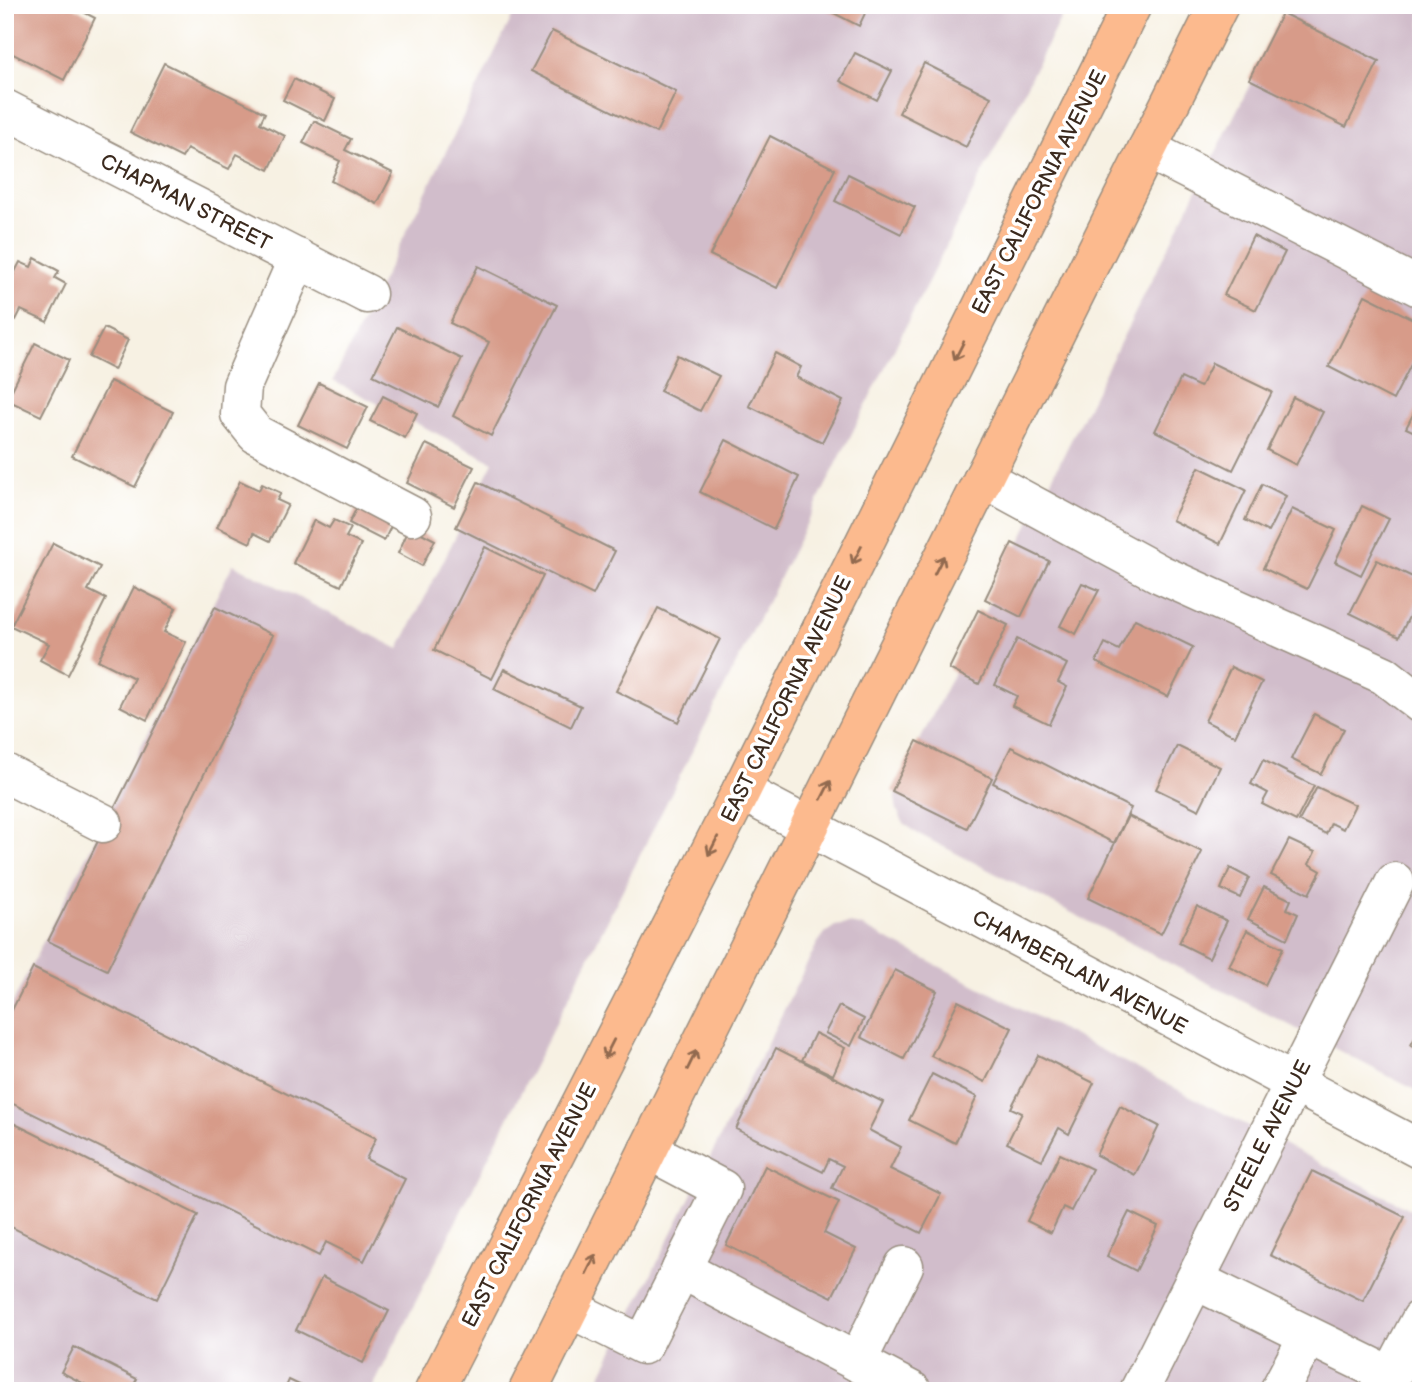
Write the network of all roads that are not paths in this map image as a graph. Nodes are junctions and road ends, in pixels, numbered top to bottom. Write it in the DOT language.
graph roads {
  1 [pos="1132,5"];
  2 [pos="1219,5"];
  3 [pos="5,109"];
  4 [pos="1147,149"];
  5 [pos="298,258"];
  6 [pos="1421,288"];
  7 [pos="367,294"];
  8 [pos="982,478"];
  9 [pos="412,516"];
  10 [pos="1421,704"];
  11 [pos="5,773"];
  12 [pos="741,792"];
  13 [pos="103,822"];
  14 [pos="807,827"];
  15 [pos="1395,882"];
  16 [pos="1293,1084"];
  17 [pos="648,1150"];
  18 [pos="1421,1150"];
  19 [pos="904,1266"];
  20 [pos="681,1269"];
  21 [pos="1195,1280"];
  22 [pos="569,1308"];
  23 [pos="1421,1319"];
  24 [pos="1308,1336"];
  25 [pos="857,1362"];
  26 [pos="434,1391"];
  27 [pos="528,1391"];
  28 [pos="912,1391"];
  29 [pos="1139,1391"];
  30 [pos="1279,1391"];
  1 -- 12 [label="main road, EAST CALIFORNIA AVENUE, one-way"];
  2 -- 4 [label="main road"];
  3 -- 5 [label="street, CHAPMAN STREET"];
  4 -- 6 [label="street"];
  4 -- 8 [label="main road"];
  5 -- 7 [label="street, CHAPMAN STREET"];
  5 -- 9 [label="street"];
  8 -- 10 [label="street"];
  14 -- 8 [label="main road, one-way"];
  11 -- 13 [label="street"];
  12 -- 14 [label="street, CHAMBERLAIN AVENUE"];
  12 -- 26 [label="main road, EAST CALIFORNIA AVENUE, one-way"];
  14 -- 16 [label="street, CHAMBERLAIN AVENUE"];
  17 -- 14 [label="main road, one-way"];
  15 -- 16 [label="street, STEELE AVENUE"];
  16 -- 18 [label="street, CHAMBERLAIN AVENUE"];
  16 -- 21 [label="street, STEELE AVENUE"];
  17 -- 20 [label="street"];
  22 -- 17 [label="main road, one-way"];
  19 -- 25 [label="street"];
  20 -- 22 [label="street"];
  20 -- 25 [label="street"];
  21 -- 24 [label="street"];
  21 -- 29 [label="street, STEELE AVENUE"];
  22 -- 27 [label="main road"];
  23 -- 24 [label="street"];
  24 -- 30 [label="street"];
  25 -- 28 [label="street"];
}
